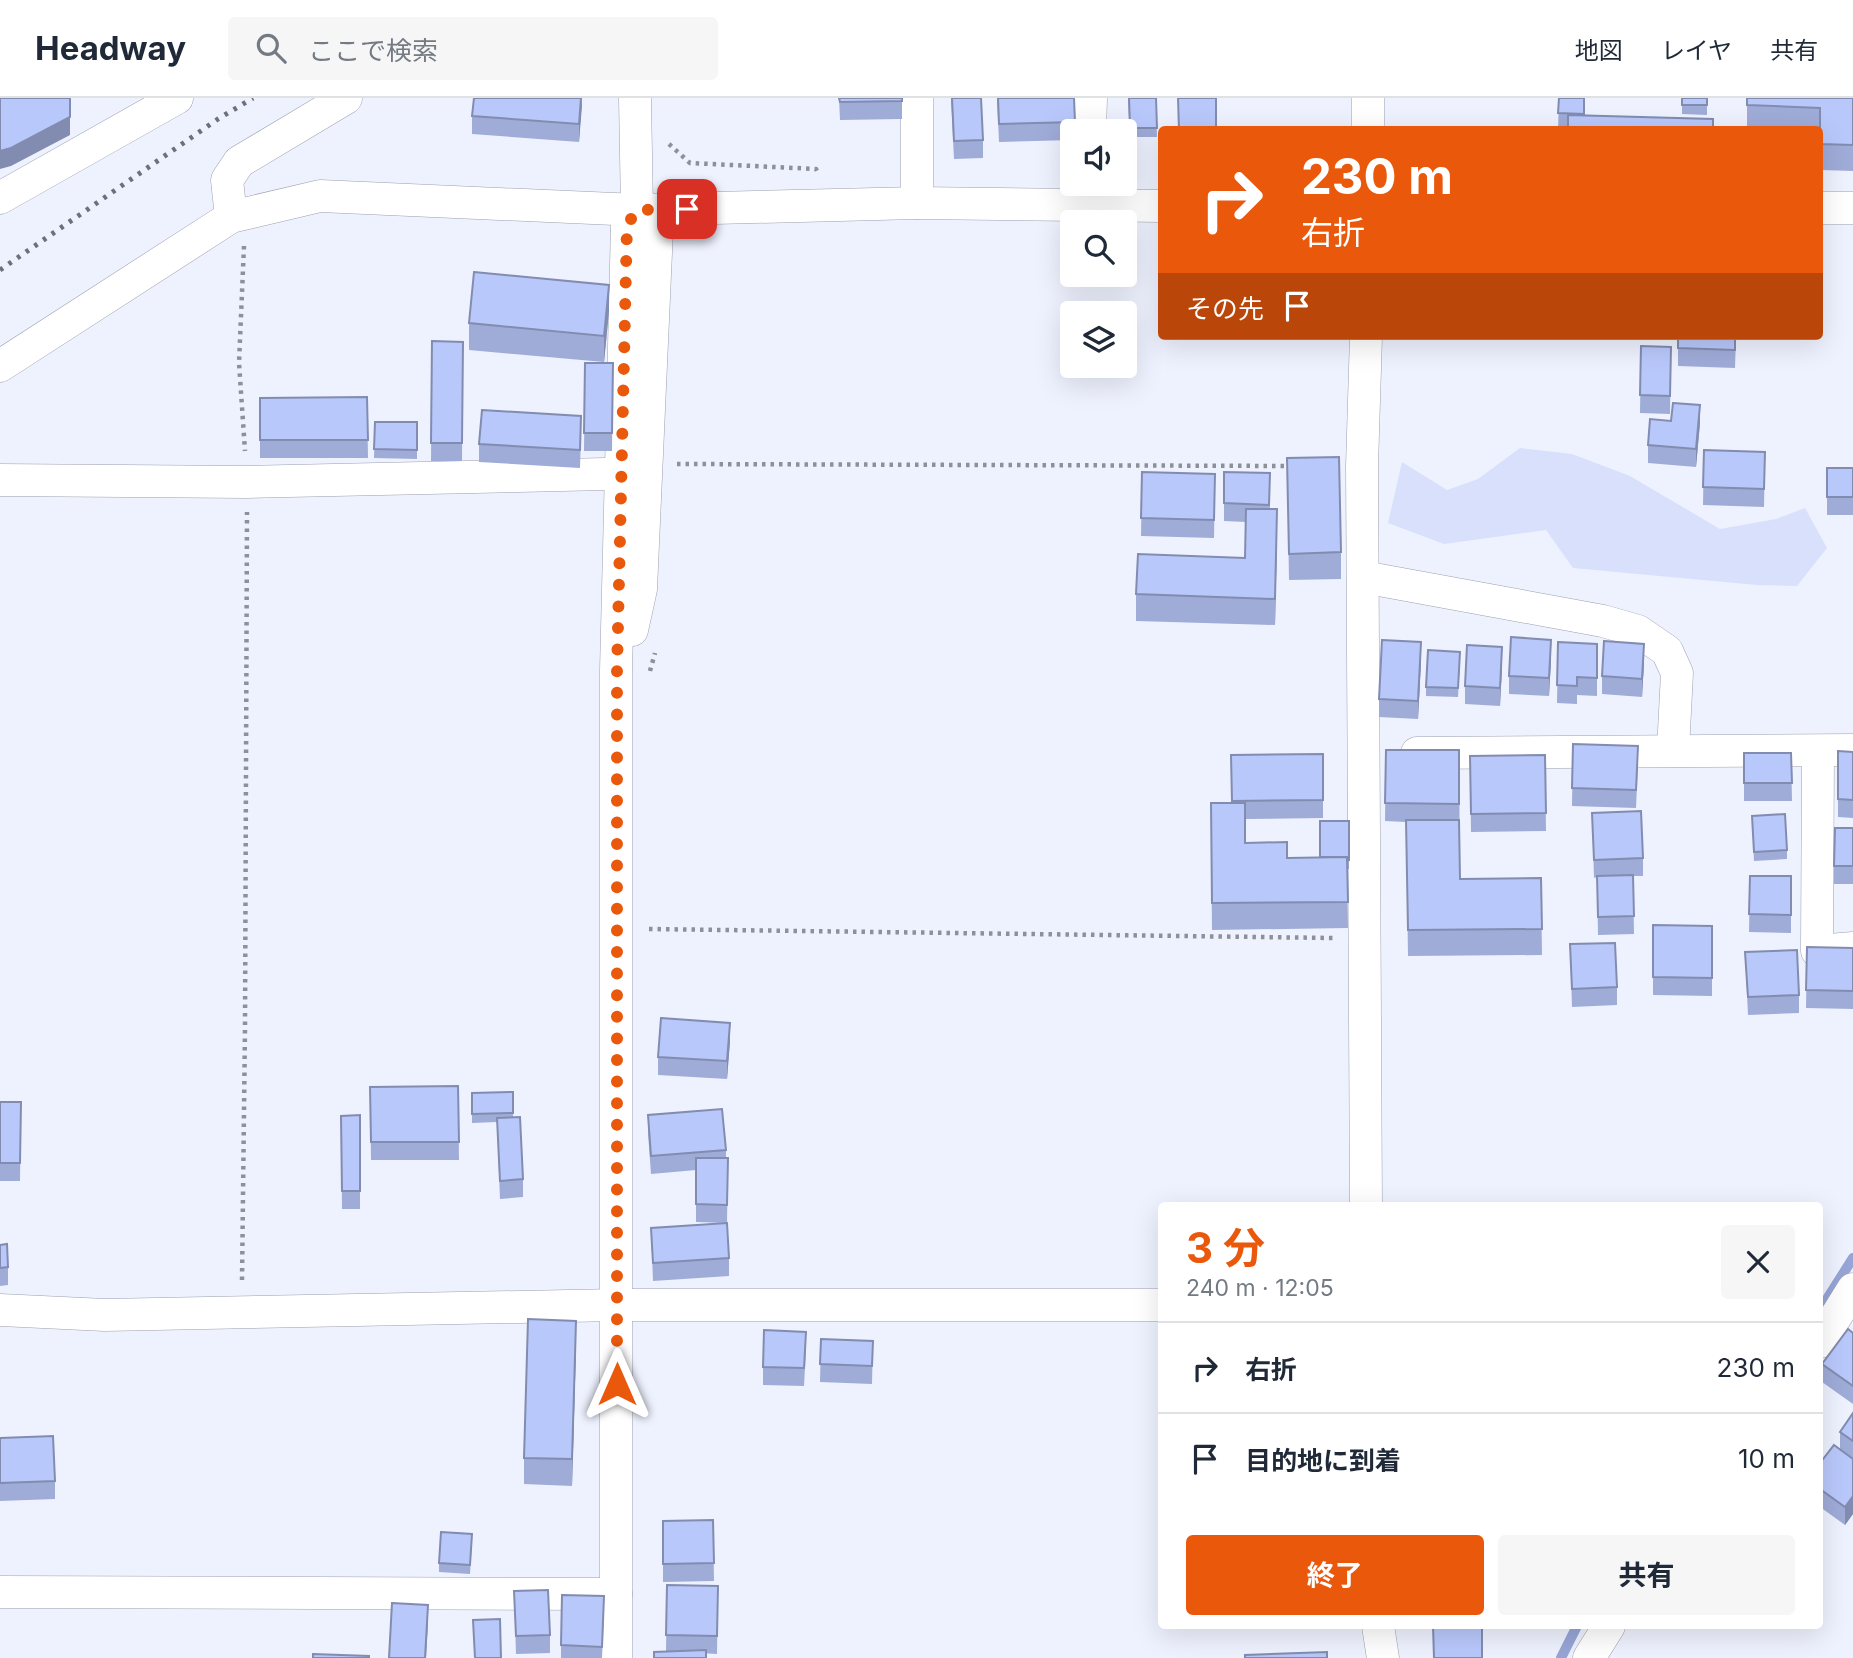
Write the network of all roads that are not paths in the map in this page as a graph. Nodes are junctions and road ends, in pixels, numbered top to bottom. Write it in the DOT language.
graph roads {
  1 [pos="177,98"];
  2 [pos="346,98"];
  3 [pos="635,98"];
  4 [pos="918,98"];
  5 [pos="1091,98"];
  6 [pos="1367,98"];
  7 [pos="1090,119"];
  8 [pos="1368,126"];
  9 [pos="1067,196"];
  10 [pos="1095,196"];
  11 [pos="0,198"];
  12 [pos="917,203"];
  13 [pos="1158,205"];
  14 [pos="1823,208"];
  15 [pos="1853,208"];
  16 [pos="637,210"];
  17 [pos="238,215"];
  18 [pos="1366,340"];
  19 [pos="0,366"];
  20 [pos="605,474"];
  21 [pos="0,480"];
  22 [pos="1363,577"];
  23 [pos="1674,750"];
  24 [pos="1853,750"];
  25 [pos="1818,751"];
  26 [pos="1363,754"];
  27 [pos="1853,948"];
  28 [pos="1366,1202"];
  29 [pos="1853,1289"];
  30 [pos="1158,1305"];
  31 [pos="617,1306"];
  32 [pos="0,1310"];
  33 [pos="1823,1337"];
  34 [pos="0,1592"];
  35 [pos="616,1594"];
  36 [pos="1378,1629"];
  37 [pos="1607,1629"];
  38 [pos="616,1658"];
  39 [pos="1383,1658"];
  40 [pos="1589,1658"];
  1 -- 11 [label="street"];
  2 -- 17 [label="street"];
  3 -- 16 [label="street"];
  4 -- 12 [label="street"];
  5 -- 7 [label="street"];
  6 -- 8 [label="street"];
  9 -- 12 [label="street"];
  10 -- 13 [label="street"];
  12 -- 16 [label="street"];
  14 -- 15 [label="street"];
  16 -- 17 [label="street"];
  16 -- 31 [label="street"];
  17 -- 19 [label="street"];
  18 -- 22 [label="street"];
  20 -- 21 [label="street"];
  22 -- 23 [label="street"];
  22 -- 26 [label="street"];
  23 -- 25 [label="street"];
  23 -- 26 [label="street"];
  24 -- 25 [label="street"];
  25 -- 27 [label="street"];
  26 -- 28 [label="street"];
  29 -- 33 [label="street"];
  30 -- 31 [label="street"];
  31 -- 32 [label="street"];
  31 -- 35 [label="street"];
  34 -- 35 [label="street"];
  35 -- 38 [label="street"];
  36 -- 39 [label="street"];
  37 -- 40 [label="street"];
}
